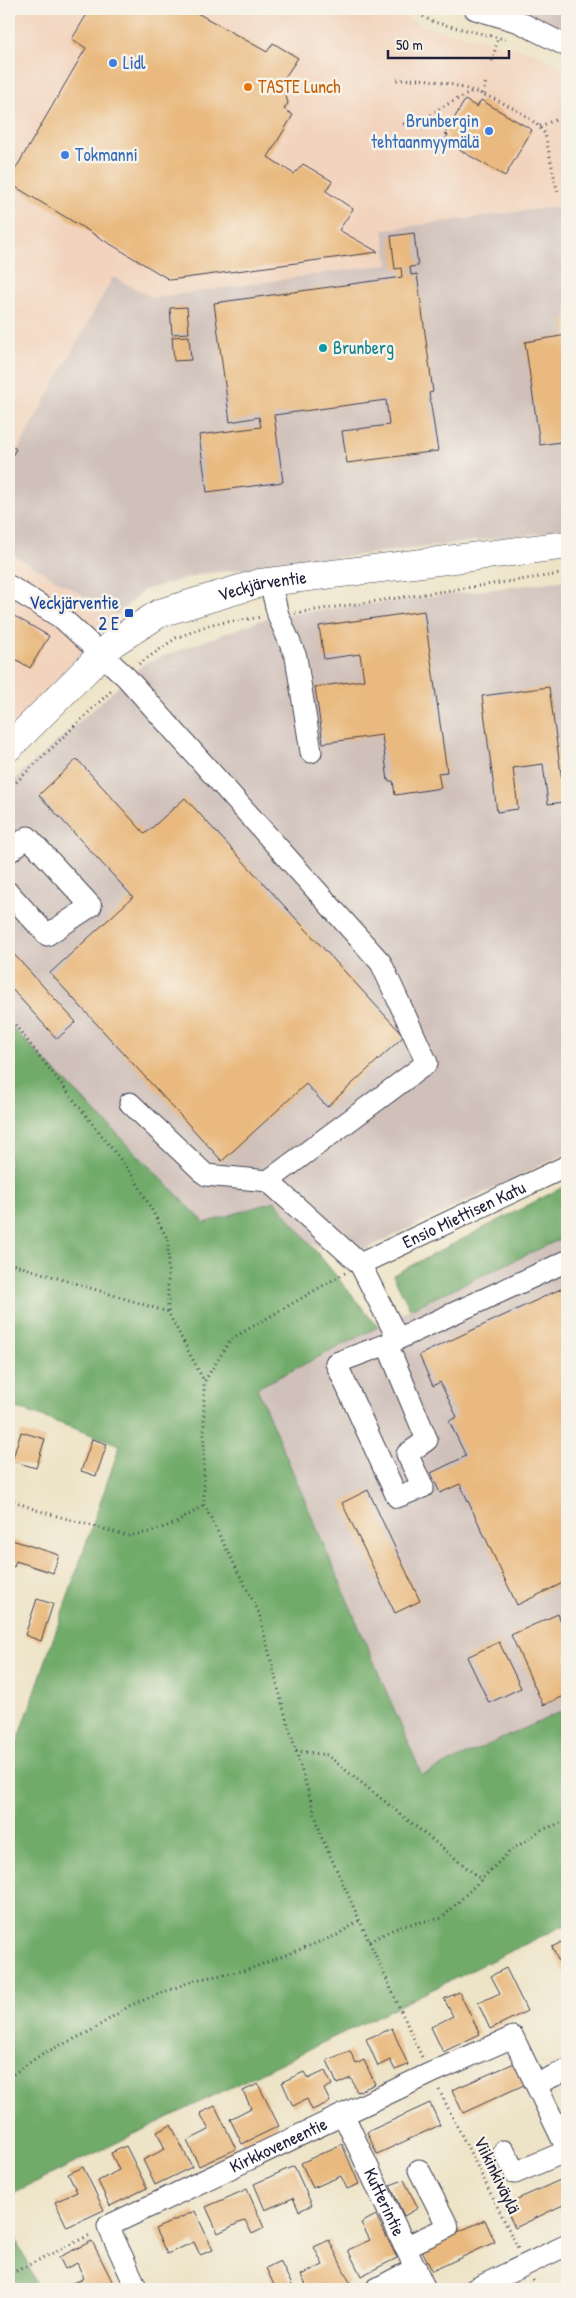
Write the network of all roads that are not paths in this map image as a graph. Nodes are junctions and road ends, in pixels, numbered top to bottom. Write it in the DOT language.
graph roads {
  1 [pos="476,9"];
  2 [pos="567,46"];
  3 [pos="567,545"];
  4 [pos="270,582"];
  5 [pos="9,586"];
  6 [pos="102,654"];
  7 [pos="9,747"];
  8 [pos="311,752"];
  9 [pos="9,852"];
  10 [pos="9,893"];
  11 [pos="130,1103"];
  12 [pos="567,1166"];
  13 [pos="268,1181"];
  14 [pos="567,1262"];
  15 [pos="360,1264"];
  16 [pos="392,1342"];
  17 [pos="567,2070"];
  18 [pos="536,2084"];
  19 [pos="344,2116"];
  20 [pos="567,2150"];
  21 [pos="504,2152"];
  22 [pos="419,2170"];
  23 [pos="567,2245"];
  24 [pos="406,2246"];
  25 [pos="416,2268"];
  26 [pos="500,2284"];
  27 [pos="137,2289"];
  28 [pos="376,2289"];
  29 [pos="425,2289"];
  30 [pos="475,2289"];
  1 -- 2 [label="street"];
  3 -- 4 [label="main road, Veckjärventie"];
  4 -- 6 [label="main road, Veckjärventie"];
  4 -- 8 [label="street"];
  5 -- 6 [label="street"];
  6 -- 7 [label="main road, Veckjärventie"];
  6 -- 13 [label="street"];
  9 -- 10 [label="street"];
  11 -- 13 [label="street"];
  12 -- 15 [label="street, Ensio Miettisen Katu"];
  13 -- 15 [label="street"];
  14 -- 16 [label="street"];
  15 -- 16 [label="street"];
  16 -- 16 [label="street"];
  17 -- 18 [label="street"];
  18 -- 19 [label="street, Kirkkoveneentie"];
  18 -- 20 [label="street"];
  19 -- 24 [label="street, Kutterintie"];
  19 -- 27 [label="street, Kirkkoveneentie"];
  20 -- 21 [label="street"];
  22 -- 24 [label="street"];
  23 -- 26 [label="street"];
  24 -- 25 [label="street, Kutterintie"];
  25 -- 28 [label="street"];
  25 -- 29 [label="street, Kutterintie"];
  26 -- 30 [label="street"];
}
